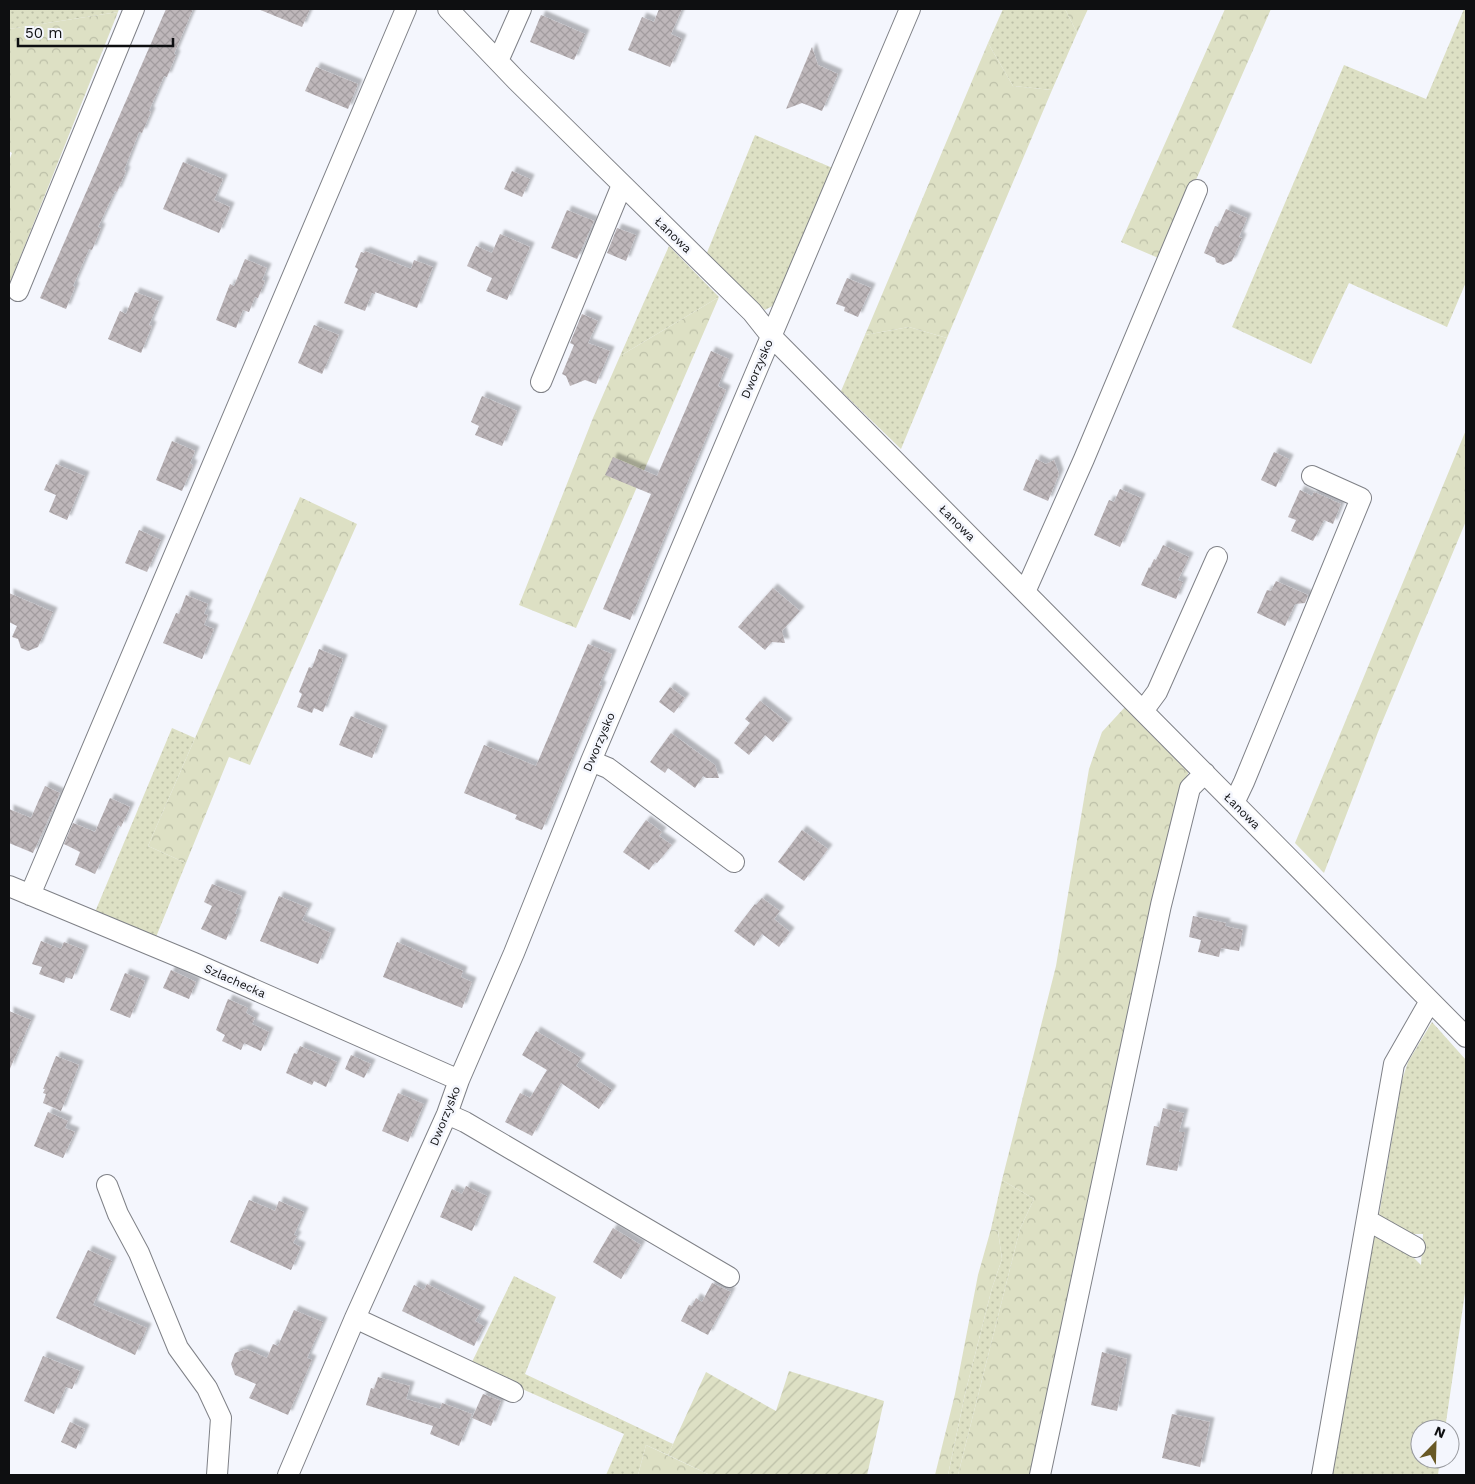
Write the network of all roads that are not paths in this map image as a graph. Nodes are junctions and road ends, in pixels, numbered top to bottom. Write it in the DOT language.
graph roads {
  1 [pos="134,9"];
  2 [pos="406,9"];
  3 [pos="448,9"];
  4 [pos="521,9"];
  5 [pos="910,9"];
  6 [pos="498,61"];
  7 [pos="622,185"];
  8 [pos="1198,190"];
  9 [pos="18,290"];
  10 [pos="771,336"];
  11 [pos="541,382"];
  12 [pos="1312,476"];
  13 [pos="1217,557"];
  14 [pos="1025,592"];
  15 [pos="1143,711"];
  16 [pos="591,761"];
  17 [pos="1204,773"];
  18 [pos="1234,803"];
  19 [pos="734,862"];
  20 [pos="9,886"];
  21 [pos="30,895"];
  22 [pos="1430,1001"];
  23 [pos="1466,1037"];
  24 [pos="459,1080"];
  25 [pos="447,1114"];
  26 [pos="107,1185"];
  27 [pos="1367,1220"];
  28 [pos="1415,1247"];
  29 [pos="729,1277"];
  30 [pos="355,1318"];
  31 [pos="513,1392"];
  32 [pos="217,1475"];
  33 [pos="288,1475"];
  34 [pos="1040,1475"];
  35 [pos="1322,1475"];
  1 -- 9 [label="street"];
  2 -- 21 [label="street"];
  3 -- 6 [label="street, Łanowa"];
  4 -- 6 [label="street"];
  5 -- 10 [label="street, Dworzysko"];
  6 -- 7 [label="street, Łanowa"];
  7 -- 10 [label="street, Łanowa"];
  7 -- 11 [label="street"];
  8 -- 14 [label="street"];
  10 -- 14 [label="street, Łanowa"];
  10 -- 16 [label="street, Dworzysko"];
  12 -- 18 [label="street"];
  13 -- 15 [label="street"];
  14 -- 15 [label="street, Łanowa"];
  15 -- 17 [label="street, Łanowa"];
  16 -- 19 [label="street"];
  16 -- 24 [label="street, Dworzysko"];
  17 -- 18 [label="street, Łanowa"];
  17 -- 34 [label="street"];
  18 -- 22 [label="street, Łanowa"];
  20 -- 21 [label="street, Szlachecka"];
  21 -- 24 [label="street, Szlachecka"];
  22 -- 23 [label="street, Łanowa"];
  22 -- 27 [label="street"];
  24 -- 25 [label="street, Dworzysko"];
  25 -- 29 [label="street"];
  25 -- 30 [label="street, Dworzysko"];
  26 -- 32 [label="street"];
  27 -- 28 [label="street"];
  27 -- 35 [label="street"];
  30 -- 31 [label="street"];
  30 -- 33 [label="street, Dworzysko"];
}
